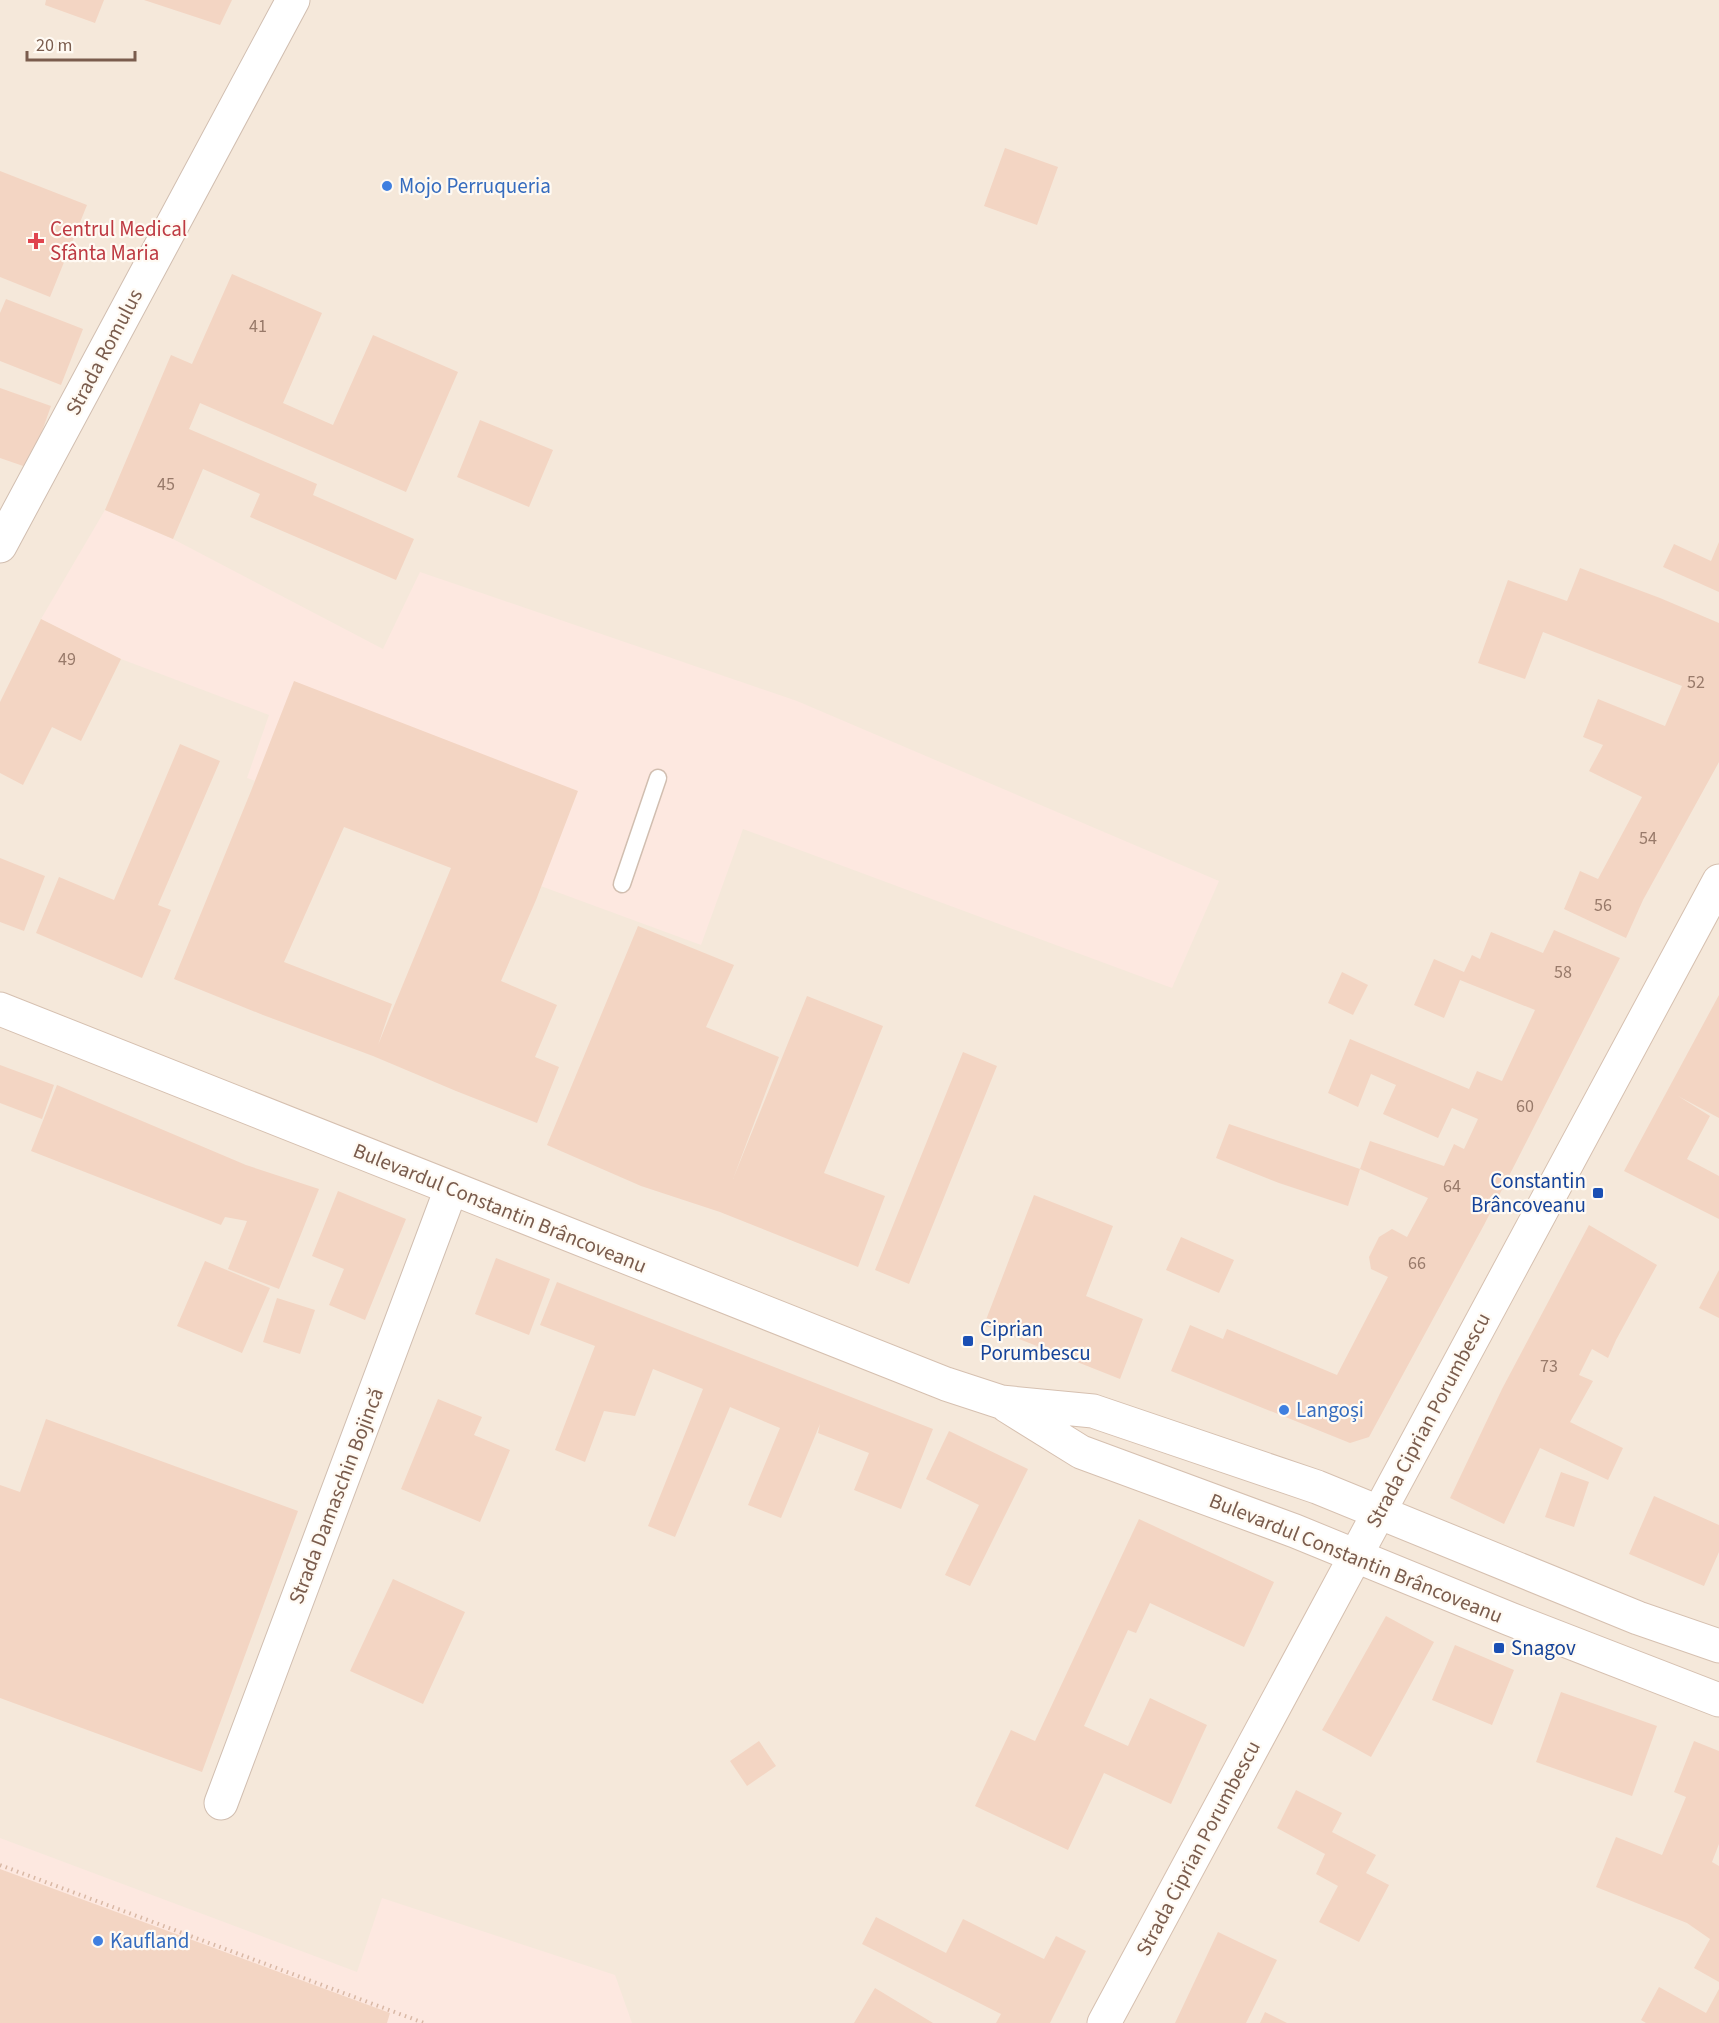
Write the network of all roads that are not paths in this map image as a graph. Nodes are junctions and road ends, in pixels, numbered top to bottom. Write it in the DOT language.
graph roads {
  1 [pos="292,0"];
  2 [pos="4,530"];
  3 [pos="658,778"];
  4 [pos="1719,881"];
  5 [pos="622,884"];
  6 [pos="0,1009"];
  7 [pos="451,1189"];
  8 [pos="1001,1402"];
  9 [pos="1378,1512"];
  10 [pos="1355,1556"];
  11 [pos="1719,1646"];
  12 [pos="1719,1700"];
  13 [pos="221,1803"];
  14 [pos="1104,2023"];
  1 -- 2 [label="main road, Strada Romulus"];
  3 -- 5 [label="lane"];
  4 -- 9 [label="main road, Strada Ciprian Porumbescu"];
  6 -- 7 [label="main road, Bulevardul Constantin Brâncoveanu"];
  7 -- 8 [label="main road, Bulevardul Constantin Brâncoveanu"];
  7 -- 13 [label="main road, Strada Damaschin Bojincă"];
  8 -- 9 [label="main road, Bulevardul Constantin Brâncoveanu"];
  8 -- 10 [label="main road, Bulevardul Constantin Brâncoveanu"];
  9 -- 10 [label="main road, Strada Ciprian Porumbescu"];
  9 -- 11 [label="main road, Bulevardul Constantin Brâncoveanu"];
  10 -- 12 [label="main road, Bulevardul Constantin Brâncoveanu"];
  10 -- 14 [label="main road, Strada Ciprian Porumbescu"];
}
